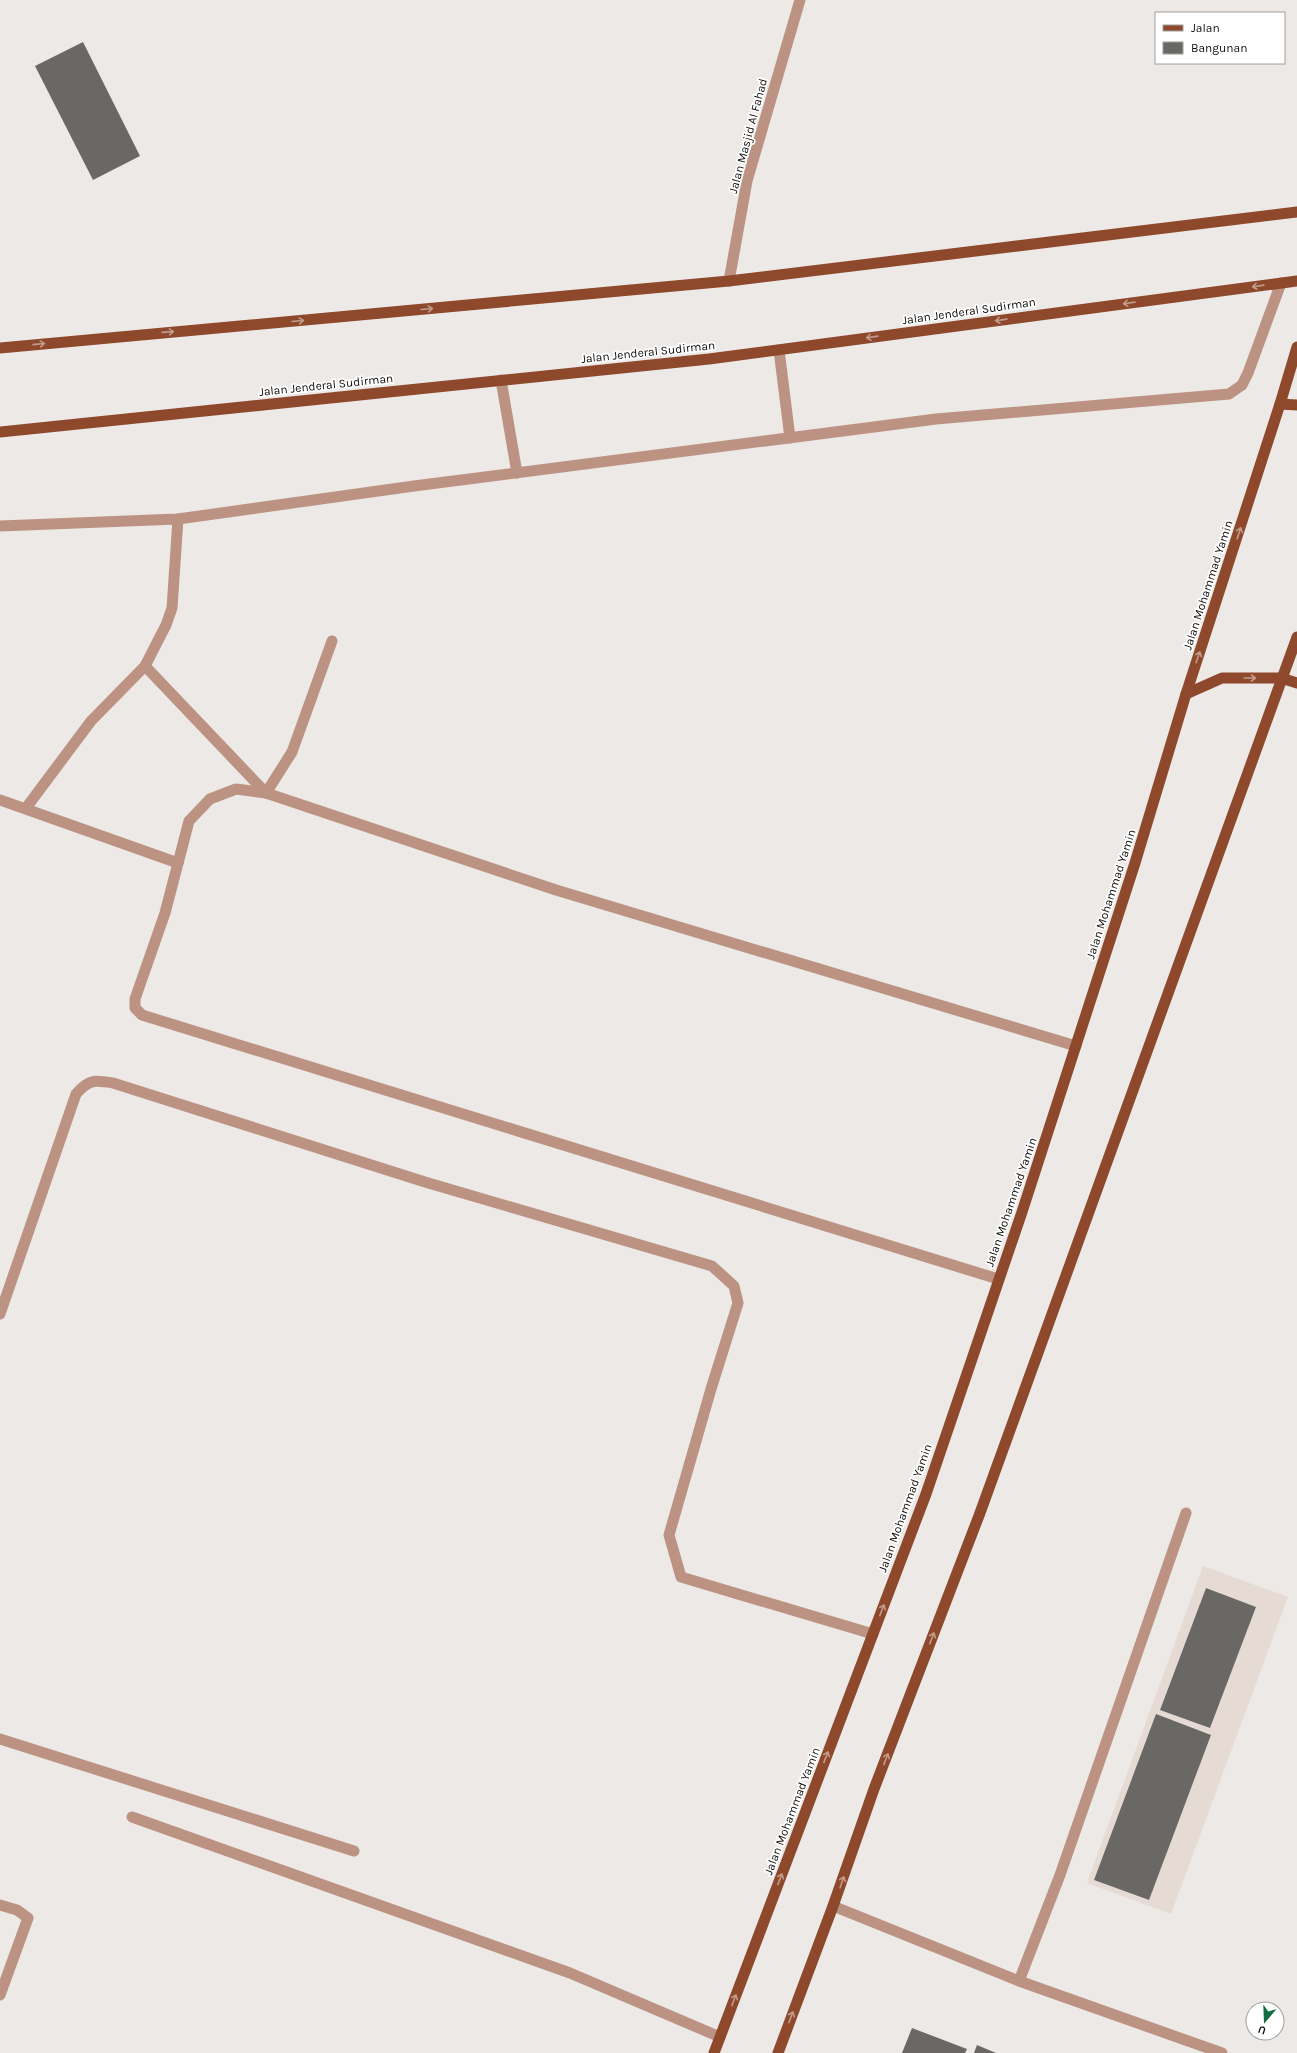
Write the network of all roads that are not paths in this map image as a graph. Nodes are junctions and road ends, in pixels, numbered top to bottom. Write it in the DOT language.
graph roads {
  1 [pos="800,0"];
  2 [pos="1297,212"];
  3 [pos="729,281"];
  4 [pos="1297,281"];
  5 [pos="1281,283"];
  6 [pos="1297,347"];
  7 [pos="0,348"];
  8 [pos="779,350"];
  9 [pos="501,380"];
  10 [pos="1280,404"];
  11 [pos="1297,405"];
  12 [pos="0,432"];
  13 [pos="790,438"];
  14 [pos="517,473"];
  15 [pos="178,519"];
  16 [pos="0,526"];
  17 [pos="1297,637"];
  18 [pos="332,641"];
  19 [pos="145,666"];
  20 [pos="1281,678"];
  21 [pos="1297,682"];
  22 [pos="1186,694"];
  23 [pos="266,794"];
  24 [pos="0,800"];
  25 [pos="26,808"];
  26 [pos="178,863"];
  27 [pos="1076,1046"];
  28 [pos="998,1280"];
  29 [pos="0,1314"];
  30 [pos="1186,1513"];
  31 [pos="873,1634"];
  32 [pos="0,1739"];
  33 [pos="132,1817"];
  34 [pos="354,1851"];
  35 [pos="0,1905"];
  36 [pos="833,1906"];
  37 [pos="1019,1981"];
  38 [pos="0,1995"];
  39 [pos="720,2037"];
  40 [pos="714,2053"];
  41 [pos="778,2053"];
  42 [pos="1222,2053"];
  1 -- 3 [label="street, Jalan Masjid Al Fahad"];
  2 -- 3 [label="main road"];
  7 -- 3 [label="main road, one-way"];
  4 -- 5 [label="main road, Jalan Jenderal Sudirman"];
  5 -- 8 [label="main road, Jalan Jenderal Sudirman, one-way"];
  5 -- 13 [label="street"];
  6 -- 10 [label="main road, Jalan Mohammad Yamin"];
  8 -- 9 [label="main road, Jalan Jenderal Sudirman"];
  8 -- 13 [label="street"];
  9 -- 12 [label="main road, Jalan Jenderal Sudirman"];
  9 -- 14 [label="street"];
  10 -- 11 [label="main road"];
  22 -- 10 [label="main road, Jalan Mohammad Yamin, one-way"];
  13 -- 14 [label="street"];
  14 -- 15 [label="street"];
  15 -- 16 [label="street"];
  15 -- 19 [label="street"];
  17 -- 20 [label="main road"];
  18 -- 23 [label="street"];
  19 -- 23 [label="street"];
  19 -- 25 [label="street"];
  20 -- 21 [label="main road"];
  22 -- 20 [label="main road, one-way"];
  36 -- 20 [label="main road, one-way"];
  22 -- 27 [label="main road, Jalan Mohammad Yamin"];
  23 -- 26 [label="street"];
  23 -- 27 [label="street"];
  24 -- 25 [label="street"];
  25 -- 26 [label="street"];
  26 -- 28 [label="street"];
  27 -- 28 [label="main road, Jalan Mohammad Yamin"];
  31 -- 28 [label="main road, Jalan Mohammad Yamin, one-way"];
  29 -- 31 [label="street"];
  30 -- 37 [label="street"];
  39 -- 31 [label="main road, Jalan Mohammad Yamin, one-way"];
  32 -- 34 [label="street"];
  33 -- 39 [label="street"];
  35 -- 38 [label="street"];
  36 -- 37 [label="street"];
  41 -- 36 [label="main road, one-way"];
  37 -- 42 [label="street"];
  39 -- 40 [label="main road, Jalan Mohammad Yamin"];
}
